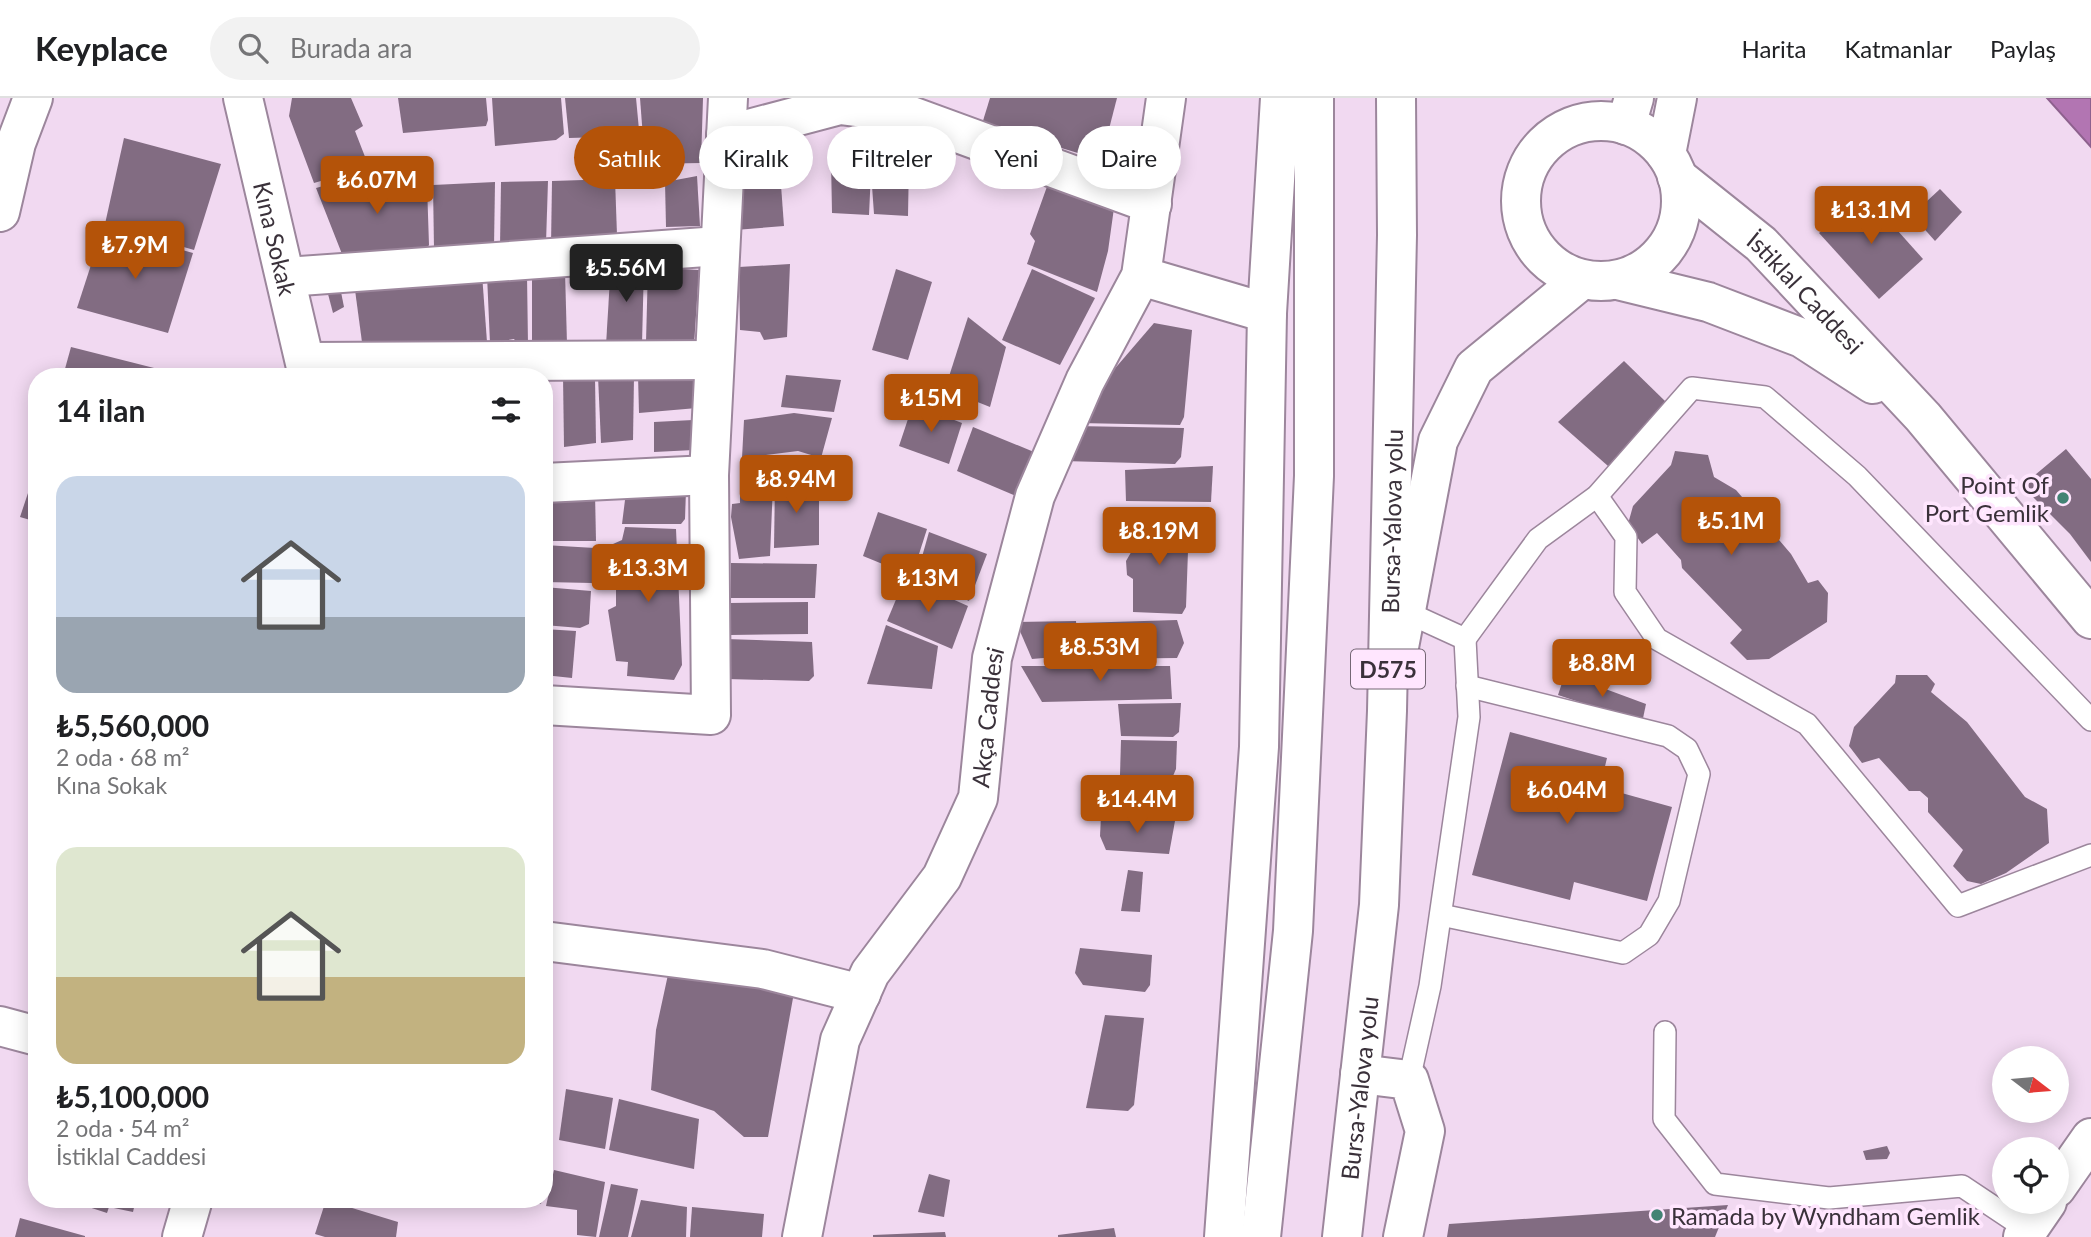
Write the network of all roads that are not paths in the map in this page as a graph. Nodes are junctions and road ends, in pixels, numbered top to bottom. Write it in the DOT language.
graph roads {
  1 [pos="33,98"];
  2 [pos="243,98"];
  3 [pos="1166,98"];
  4 [pos="1280,98"];
  5 [pos="1314,98"];
  6 [pos="1396,98"];
  7 [pos="1677,98"];
  8 [pos="1618,110"];
  9 [pos="727,116"];
  10 [pos="1672,165"];
  11 [pos="1152,204"];
  12 [pos="0,212"];
  13 [pos="719,246"];
  14 [pos="1141,276"];
  15 [pos="286,277"];
  16 [pos="1599,280"];
  17 [pos="1267,313"];
  18 [pos="712,360"];
  19 [pos="308,368"];
  20 [pos="353,368"];
  21 [pos="1923,417"];
  22 [pos="709,475"];
  23 [pos="553,483"];
  24 [pos="1597,496"];
  25 [pos="1397,601"];
  26 [pos="2091,619"];
  27 [pos="1465,639"];
  28 [pos="1467,686"];
  29 [pos="553,706"];
  30 [pos="2091,720"];
  31 [pos="2091,855"];
  32 [pos="1441,915"];
  33 [pos="553,942"];
  34 [pos="861,994"];
  35 [pos="0,1026"];
  36 [pos="1665,1032"];
  37 [pos="28,1034"];
  38 [pos="1360,1074"];
  39 [pos="1409,1080"];
  40 [pos="2091,1138"];
  41 [pos="2069,1169"];
  42 [pos="190,1208"];
  43 [pos="2032,1223"];
  44 [pos="182,1237"];
  45 [pos="802,1237"];
  46 [pos="1224,1237"];
  47 [pos="1261,1237"];
  48 [pos="1342,1237"];
  49 [pos="1403,1237"];
  1 -- 12 [label="main road"];
  2 -- 15 [label="main road, Kına Sokak"];
  3 -- 11 [label="main road, Akça Caddesi"];
  4 -- 17 [label="main road"];
  5 -- 47 [label="main road"];
  6 -- 25 [label="main road, Bursa-Yalova yolu / D575"];
  7 -- 10 [label="main road"];
  8 -- 10 [label="main road"];
  8 -- 16 [label="main road"];
  9 -- 11 [label="main road"];
  9 -- 13 [label="main road"];
  10 -- 16 [label="main road"];
  10 -- 21 [label="main road, İstiklal Caddesi"];
  11 -- 14 [label="main road, Akça Caddesi"];
  13 -- 15 [label="main road"];
  13 -- 18 [label="main road"];
  14 -- 17 [label="main road"];
  14 -- 34 [label="main road, Akça Caddesi"];
  15 -- 19 [label="main road, Kına Sokak"];
  16 -- 21 [label="main road, İstiklal Caddesi"];
  16 -- 25 [label="main road"];
  17 -- 46 [label="main road"];
  18 -- 20 [label="main road"];
  18 -- 22 [label="main road"];
  21 -- 26 [label="main road, İstiklal Caddesi"];
  22 -- 23 [label="main road"];
  22 -- 29 [label="main road"];
  24 -- 27 [label="lane"];
  24 -- 30 [label="lane"];
  24 -- 31 [label="lane"];
  25 -- 27 [label="lane"];
  25 -- 38 [label="main road, Bursa-Yalova yolu / D575"];
  27 -- 28 [label="lane"];
  28 -- 32 [label="lane"];
  28 -- 32 [label="lane"];
  32 -- 39 [label="lane"];
  33 -- 34 [label="main road"];
  34 -- 45 [label="main road, Akça Caddesi"];
  35 -- 37 [label="main road"];
  36 -- 43 [label="lane"];
  38 -- 39 [label="main road"];
  38 -- 48 [label="main road, Bursa-Yalova yolu / D575"];
  39 -- 49 [label="main road"];
  40 -- 41 [label="main road"];
  42 -- 44 [label="main road"];
}
